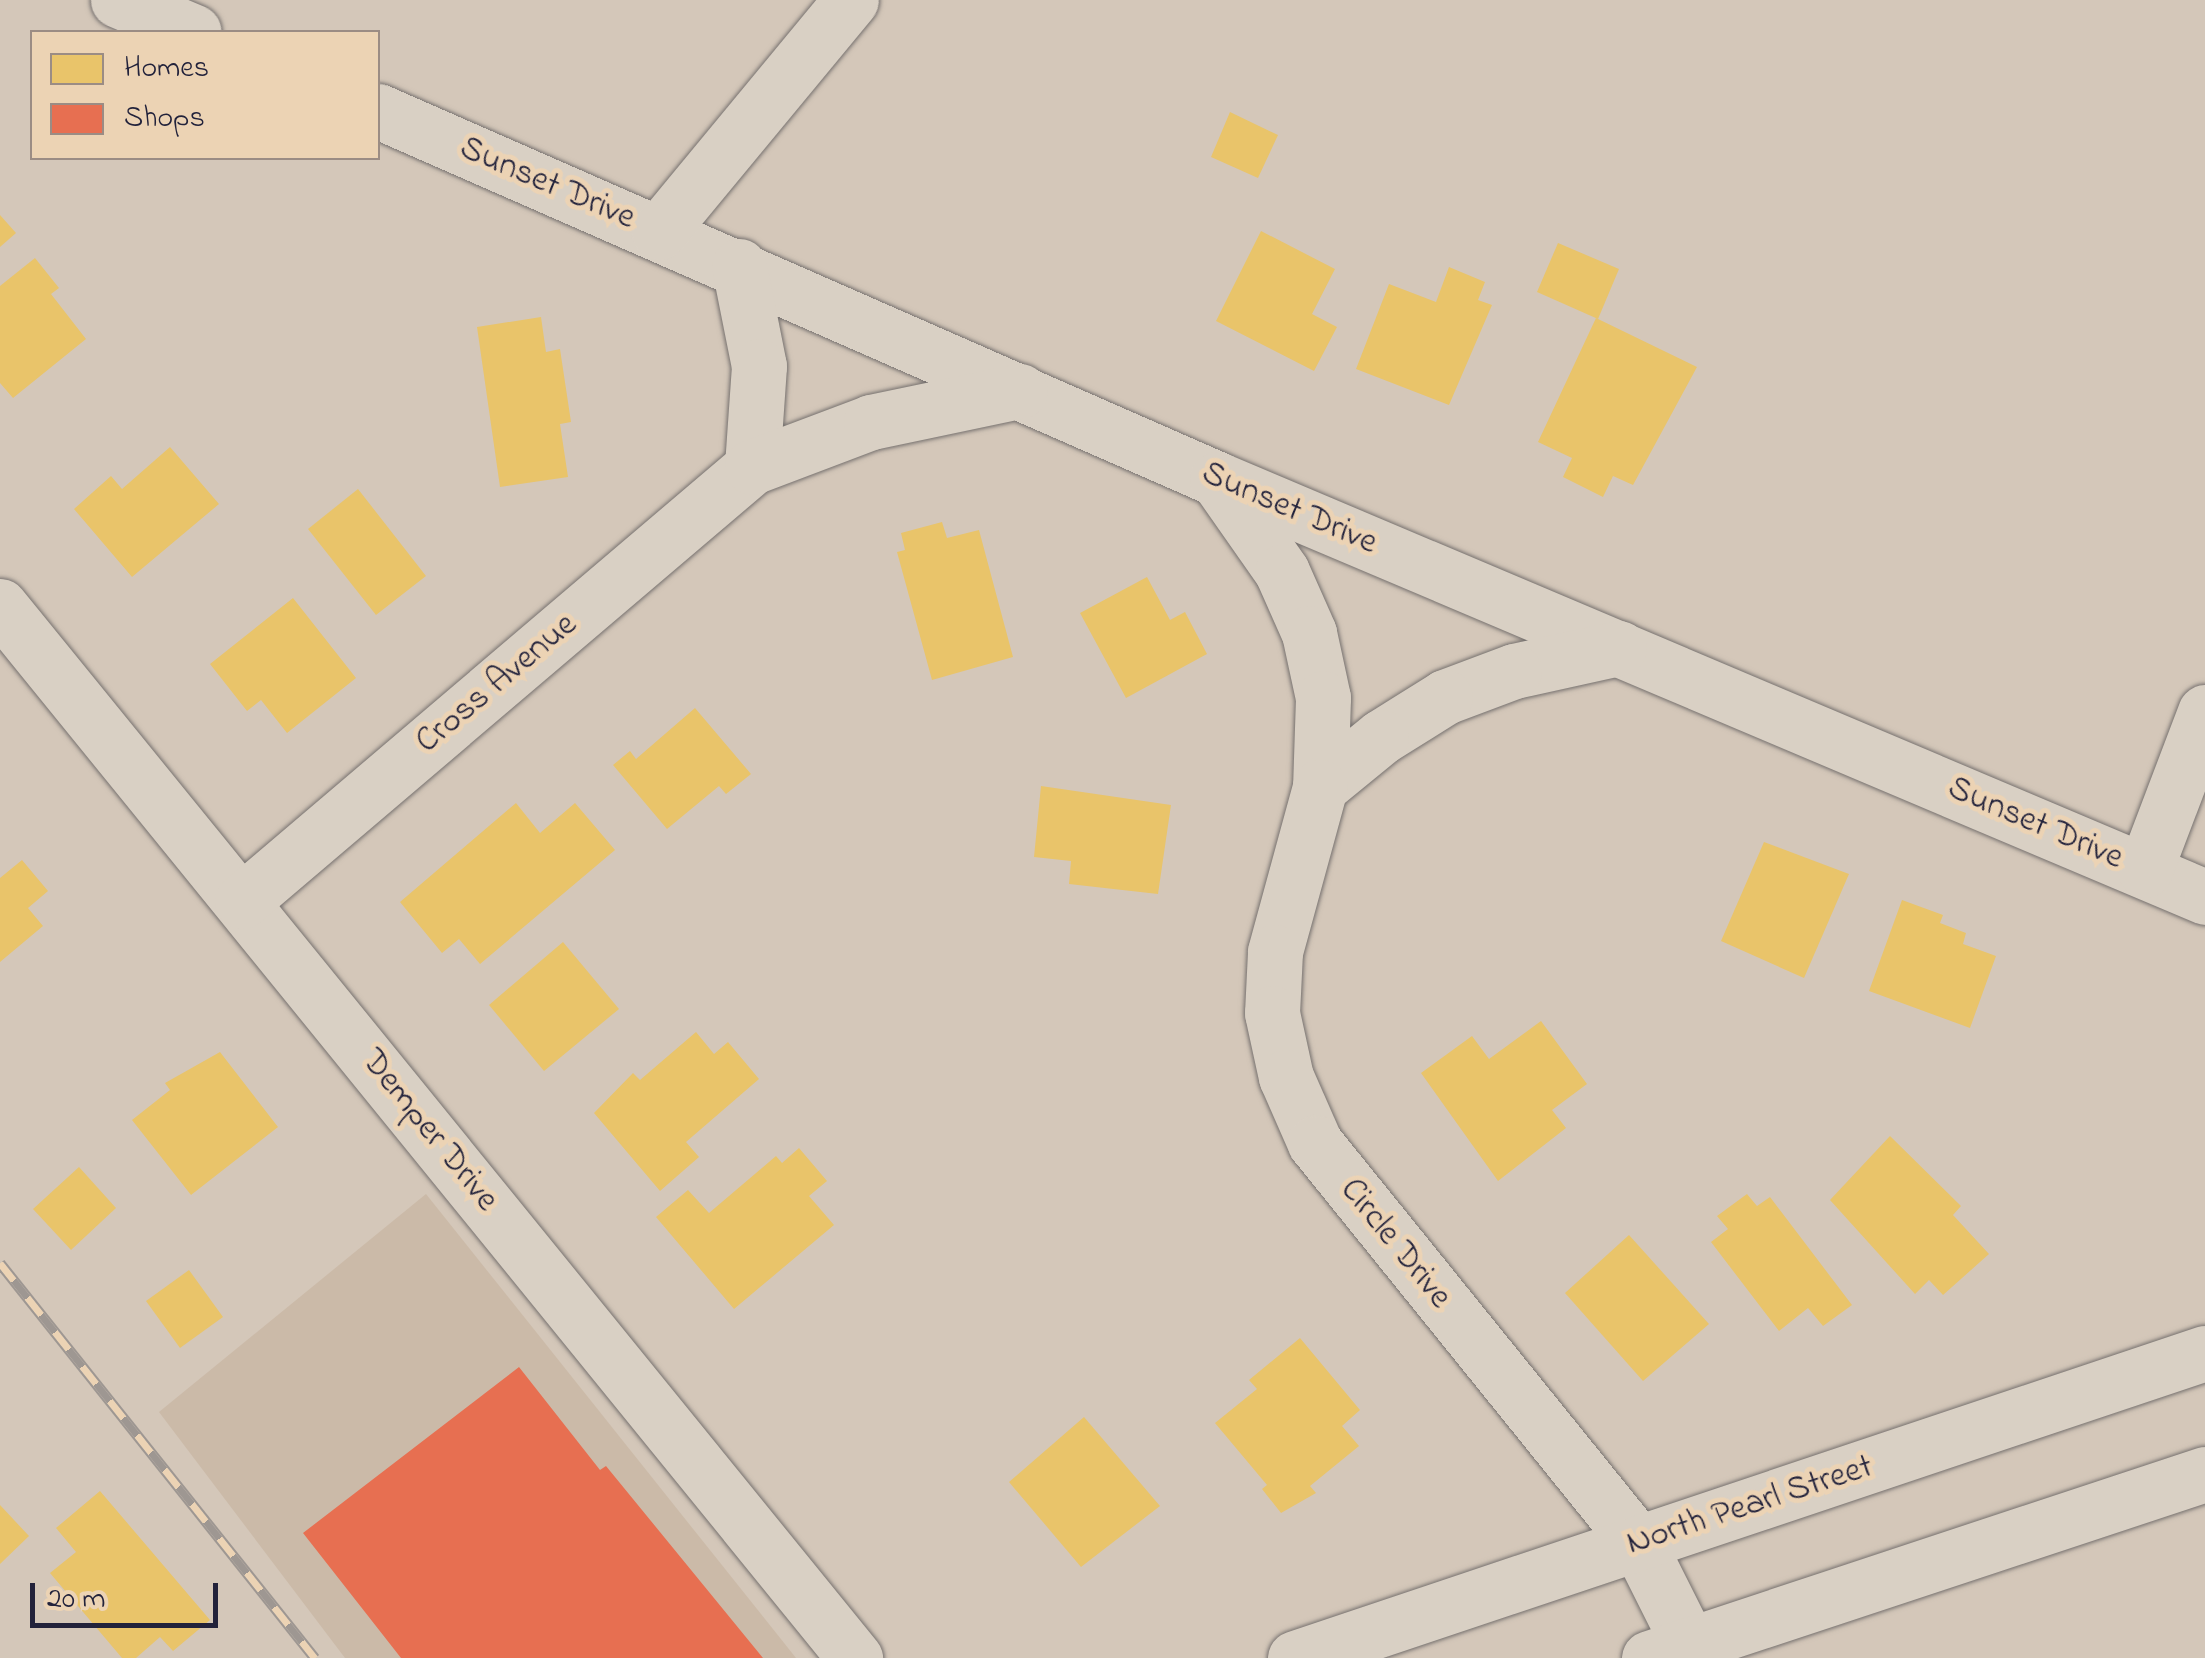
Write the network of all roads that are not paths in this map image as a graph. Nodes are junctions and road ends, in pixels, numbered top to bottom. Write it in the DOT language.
graph roads {
  1 [pos="118,0"];
  2 [pos="851,0"];
  3 [pos="189,30"];
  4 [pos="380,112"];
  5 [pos="659,232"];
  6 [pos="739,266"];
  7 [pos="1020,391"];
  8 [pos="752,467"];
  9 [pos="1217,479"];
  10 [pos="0,606"];
  11 [pos="1619,648"];
  12 [pos="2205,712"];
  13 [pos="1320,787"];
  14 [pos="2145,870"];
  15 [pos="2205,897"];
  16 [pos="242,901"];
  17 [pos="2205,1353"];
  18 [pos="2205,1474"];
  19 [pos="1638,1543"];
  20 [pos="1669,1651"];
  21 [pos="856,1658"];
  22 [pos="1295,1658"];
  1 -- 3 [label="street"];
  2 -- 5 [label="street"];
  4 -- 5 [label="street, Sunset Drive"];
  5 -- 6 [label="street, Sunset Drive"];
  6 -- 7 [label="street, Sunset Drive"];
  6 -- 8 [label="street"];
  7 -- 8 [label="street, Cross Avenue"];
  7 -- 9 [label="street, Sunset Drive"];
  8 -- 16 [label="street, Cross Avenue"];
  9 -- 11 [label="street, Sunset Drive"];
  9 -- 13 [label="street, Circle Drive"];
  10 -- 16 [label="street, Demper Drive"];
  11 -- 13 [label="street"];
  11 -- 14 [label="street, Sunset Drive"];
  12 -- 14 [label="street"];
  13 -- 19 [label="street, Circle Drive"];
  14 -- 15 [label="street, Sunset Drive"];
  16 -- 21 [label="street, Demper Drive"];
  17 -- 19 [label="street, North Pearl Street"];
  18 -- 20 [label="street"];
  19 -- 20 [label="street, Circle Drive"];
  19 -- 22 [label="street, North Pearl Street"];
}
